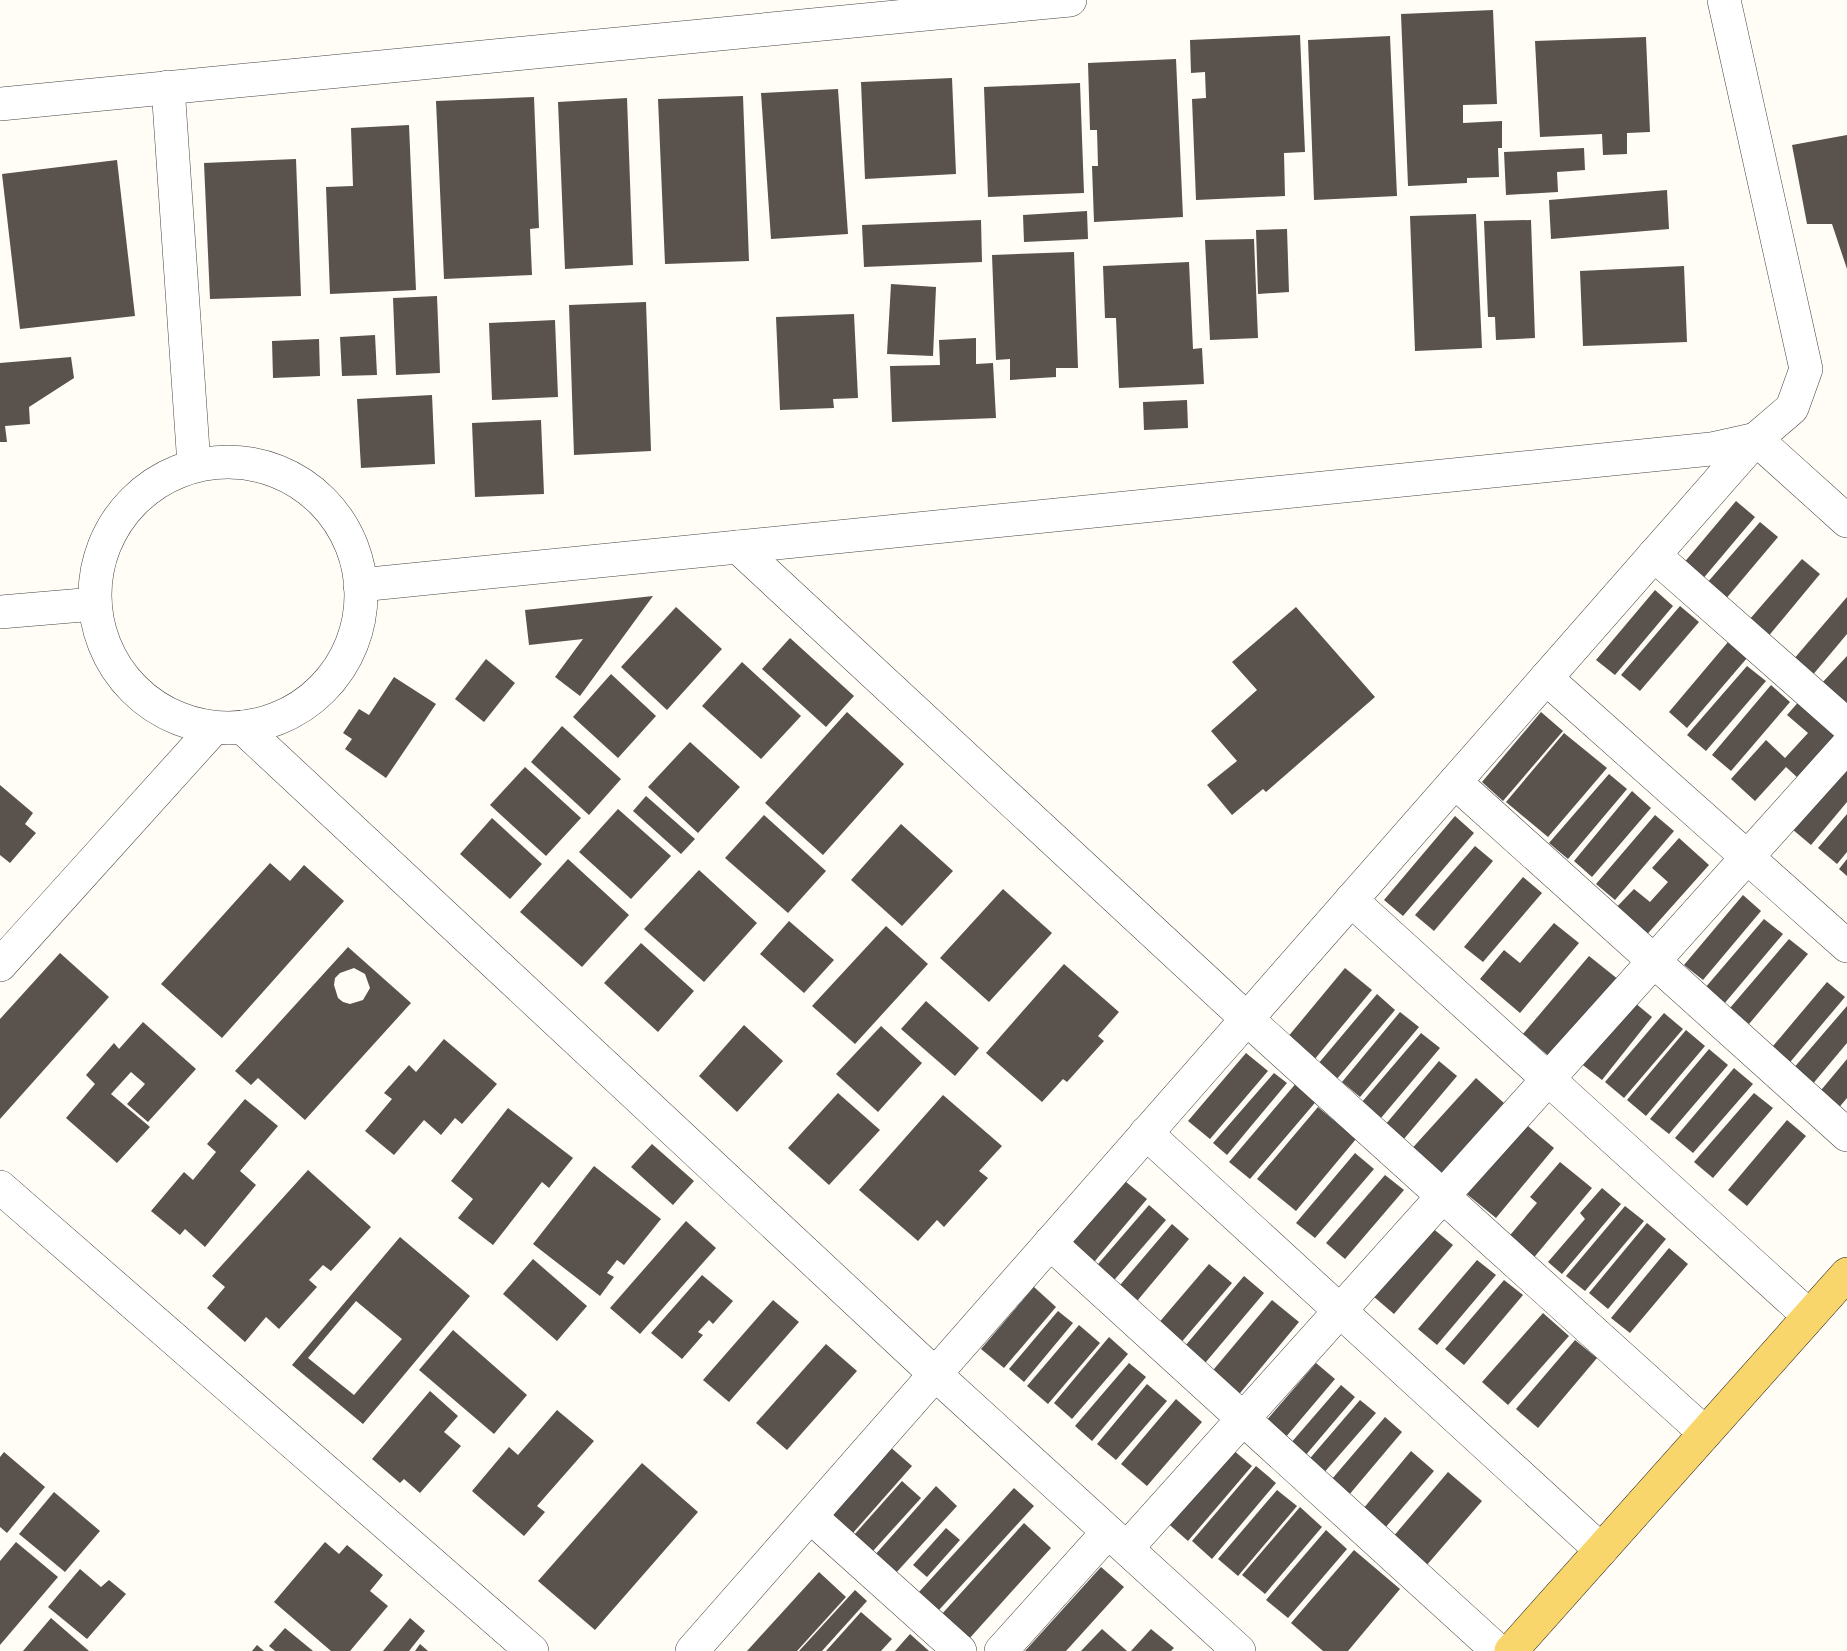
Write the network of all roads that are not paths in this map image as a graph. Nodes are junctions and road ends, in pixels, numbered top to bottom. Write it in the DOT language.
graph roads {
  1 [pos="1070,0"];
  2 [pos="1724,0"];
  3 [pos="168,87"];
  4 [pos="0,104"];
  5 [pos="1756,439"];
  6 [pos="194,465"];
  7 [pos="1847,522"];
  8 [pos="738,547"];
  9 [pos="1654,555"];
  10 [pos="360,585"];
  11 [pos="95,604"];
  12 [pos="3,615"];
  13 [pos="1546,678"];
  14 [pos="1847,724"];
  15 [pos="228,728"];
  16 [pos="1847,746"];
  17 [pos="1455,782"];
  18 [pos="1748,857"];
  19 [pos="1351,900"];
  20 [pos="1847,946"];
  21 [pos="1654,962"];
  22 [pos="0,965"];
  23 [pos="1247,1019"];
  24 [pos="1548,1080"];
  25 [pos="1146,1133"];
  26 [pos="1847,1135"];
  27 [pos="0,1187"];
  28 [pos="1443,1196"];
  29 [pos="1050,1243"];
  30 [pos="1847,1274"];
  31 [pos="1340,1310"];
  32 [pos="1809,1316"];
  33 [pos="935,1374"];
  34 [pos="1243,1419"];
  35 [pos="1705,1433"];
  36 [pos="811,1516"];
  37 [pos="1117,1540"];
  38 [pos="1601,1550"];
  39 [pos="532,1651"];
  40 [pos="692,1651"];
  41 [pos="960,1651"];
  42 [pos="1001,1651"];
  43 [pos="1239,1651"];
  44 [pos="1498,1651"];
  45 [pos="1511,1651"];
  1 -- 3 [label="street"];
  2 -- 5 [label="street"];
  3 -- 4 [label="street"];
  3 -- 6 [label="street"];
  5 -- 7 [label="street"];
  5 -- 8 [label="street"];
  5 -- 9 [label="street"];
  6 -- 10 [label="street"];
  6 -- 11 [label="street"];
  8 -- 10 [label="street"];
  8 -- 23 [label="street"];
  9 -- 13 [label="street"];
  9 -- 14 [label="street"];
  10 -- 15 [label="street"];
  11 -- 12 [label="street"];
  11 -- 15 [label="street"];
  13 -- 17 [label="street"];
  13 -- 18 [label="street"];
  15 -- 22 [label="street"];
  15 -- 33 [label="street"];
  16 -- 18 [label="street"];
  17 -- 19 [label="street"];
  17 -- 21 [label="street"];
  18 -- 20 [label="street"];
  18 -- 21 [label="street"];
  19 -- 23 [label="street"];
  19 -- 24 [label="street"];
  21 -- 24 [label="street"];
  21 -- 26 [label="street"];
  23 -- 25 [label="street"];
  23 -- 28 [label="street"];
  24 -- 28 [label="street"];
  24 -- 32 [label="street"];
  25 -- 29 [label="street"];
  25 -- 31 [label="street"];
  27 -- 39 [label="street"];
  28 -- 31 [label="street"];
  28 -- 35 [label="street"];
  29 -- 33 [label="street"];
  29 -- 34 [label="street"];
  30 -- 32 [label="main road"];
  31 -- 34 [label="street"];
  31 -- 38 [label="street"];
  32 -- 35 [label="main road"];
  33 -- 36 [label="street"];
  33 -- 37 [label="street"];
  34 -- 37 [label="street"];
  34 -- 44 [label="street"];
  35 -- 38 [label="main road"];
  36 -- 40 [label="street"];
  36 -- 41 [label="street"];
  37 -- 42 [label="street"];
  37 -- 43 [label="street"];
  38 -- 45 [label="main road"];
}
